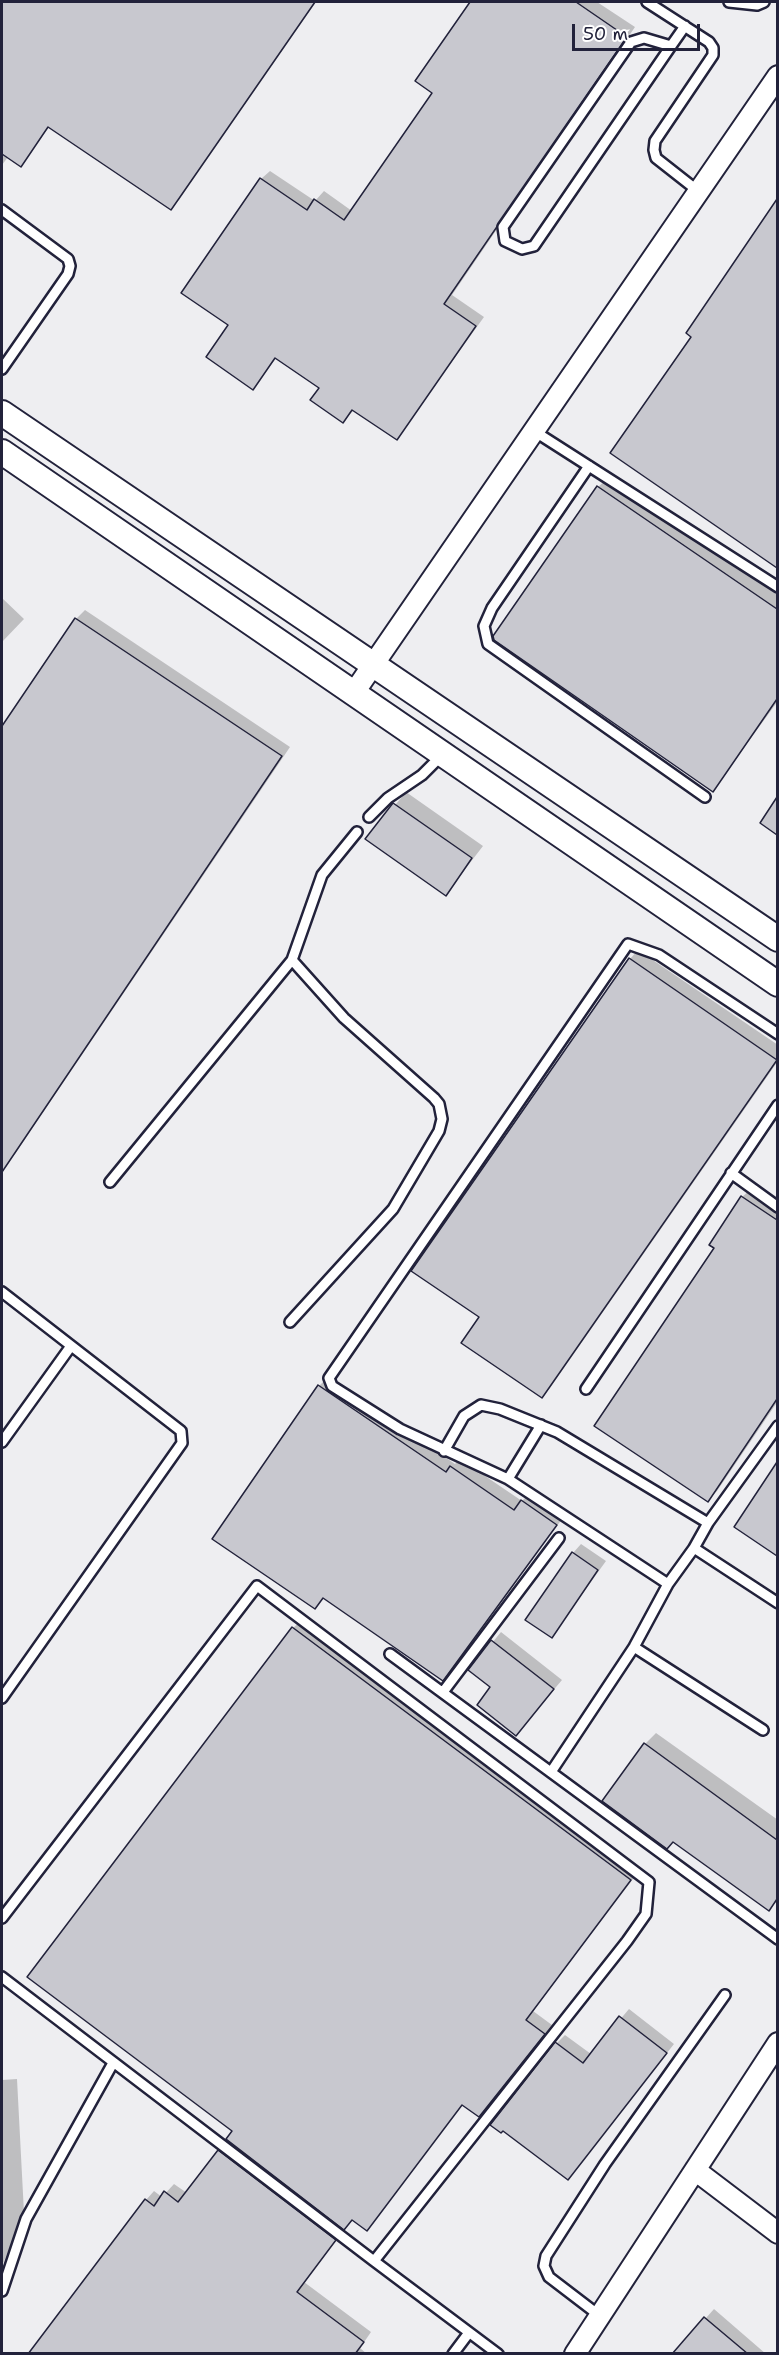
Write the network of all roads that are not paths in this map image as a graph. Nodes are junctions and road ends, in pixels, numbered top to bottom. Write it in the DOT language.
graph roads {
  1 [pos="647,2"];
  2 [pos="729,2"];
  3 [pos="764,2"];
  4 [pos="685,26"];
  5 [pos="671,46"];
  6 [pos="777,76"];
  7 [pos="698,191"];
  8 [pos="2,210"];
  9 [pos="2,369"];
  10 [pos="2,413"];
  11 [pos="534,431"];
  12 [pos="2,452"];
  13 [pos="589,466"];
  14 [pos="777,586"];
  15 [pos="374,665"];
  16 [pos="353,694"];
  17 [pos="442,755"];
  18 [pos="705,797"];
  19 [pos="573,801"];
  20 [pos="369,817"];
  21 [pos="553,831"];
  22 [pos="357,832"];
  23 [pos="777,939"];
  24 [pos="292,960"];
  25 [pos="777,984"];
  26 [pos="777,1034"];
  27 [pos="777,1105"];
  28 [pos="732,1173"];
  29 [pos="110,1182"];
  30 [pos="777,1207"];
  31 [pos="2,1292"];
  32 [pos="290,1322"];
  33 [pos="71,1346"];
  34 [pos="586,1389"];
  35 [pos="541,1425"];
  36 [pos="777,1426"];
  37 [pos="2,1442"];
  38 [pos="444,1451"];
  39 [pos="508,1479"];
  40 [pos="708,1523"];
  41 [pos="559,1538"];
  42 [pos="694,1548"];
  43 [pos="668,1584"];
  44 [pos="777,1603"];
  45 [pos="634,1647"];
  46 [pos="390,1654"];
  47 [pos="443,1692"];
  48 [pos="2,1698"];
  49 [pos="763,1730"];
  50 [pos="551,1772"];
  51 [pos="2,1918"];
  52 [pos="777,1939"];
  53 [pos="2,1977"];
  54 [pos="725,1995"];
  55 [pos="777,2043"];
  56 [pos="113,2063"];
  57 [pos="695,2170"];
  58 [pos="777,2233"];
  59 [pos="374,2261"];
  60 [pos="2,2292"];
  61 [pos="600,2316"];
  62 [pos="468,2334"];
  63 [pos="453,2354"];
  64 [pos="498,2354"];
  65 [pos="575,2354"];
  1 -- 4 [label="lane"];
  2 -- 3 [label="lane"];
  4 -- 5 [label="lane"];
  4 -- 7 [label="lane"];
  5 -- 5 [label="lane"];
  6 -- 7 [label="street"];
  7 -- 11 [label="street"];
  8 -- 9 [label="lane"];
  10 -- 15 [label="street"];
  11 -- 13 [label="lane"];
  11 -- 15 [label="street"];
  12 -- 16 [label="street"];
  13 -- 14 [label="lane"];
  13 -- 18 [label="lane"];
  15 -- 16 [label="street"];
  15 -- 19 [label="street"];
  16 -- 17 [label="street"];
  17 -- 20 [label="lane"];
  17 -- 21 [label="street"];
  19 -- 21 [label="street"];
  19 -- 23 [label="street"];
  21 -- 25 [label="street"];
  22 -- 24 [label="lane"];
  24 -- 29 [label="lane"];
  24 -- 32 [label="lane"];
  26 -- 38 [label="lane"];
  27 -- 28 [label="lane"];
  28 -- 30 [label="lane"];
  28 -- 34 [label="lane"];
  31 -- 33 [label="lane"];
  33 -- 37 [label="lane"];
  33 -- 48 [label="lane"];
  35 -- 38 [label="lane"];
  35 -- 39 [label="lane"];
  35 -- 40 [label="lane"];
  36 -- 40 [label="lane"];
  38 -- 39 [label="lane"];
  39 -- 43 [label="lane"];
  40 -- 42 [label="lane"];
  41 -- 47 [label="lane"];
  42 -- 43 [label="lane"];
  42 -- 44 [label="lane"];
  43 -- 45 [label="lane"];
  45 -- 49 [label="lane"];
  45 -- 50 [label="lane"];
  46 -- 47 [label="lane"];
  47 -- 50 [label="lane"];
  50 -- 52 [label="lane"];
  51 -- 59 [label="lane"];
  53 -- 56 [label="lane"];
  54 -- 61 [label="lane"];
  55 -- 57 [label="street"];
  56 -- 59 [label="lane"];
  56 -- 60 [label="lane"];
  57 -- 58 [label="street"];
  57 -- 61 [label="street"];
  59 -- 62 [label="lane"];
  61 -- 65 [label="street"];
  62 -- 63 [label="lane"];
  62 -- 64 [label="lane"];
}
